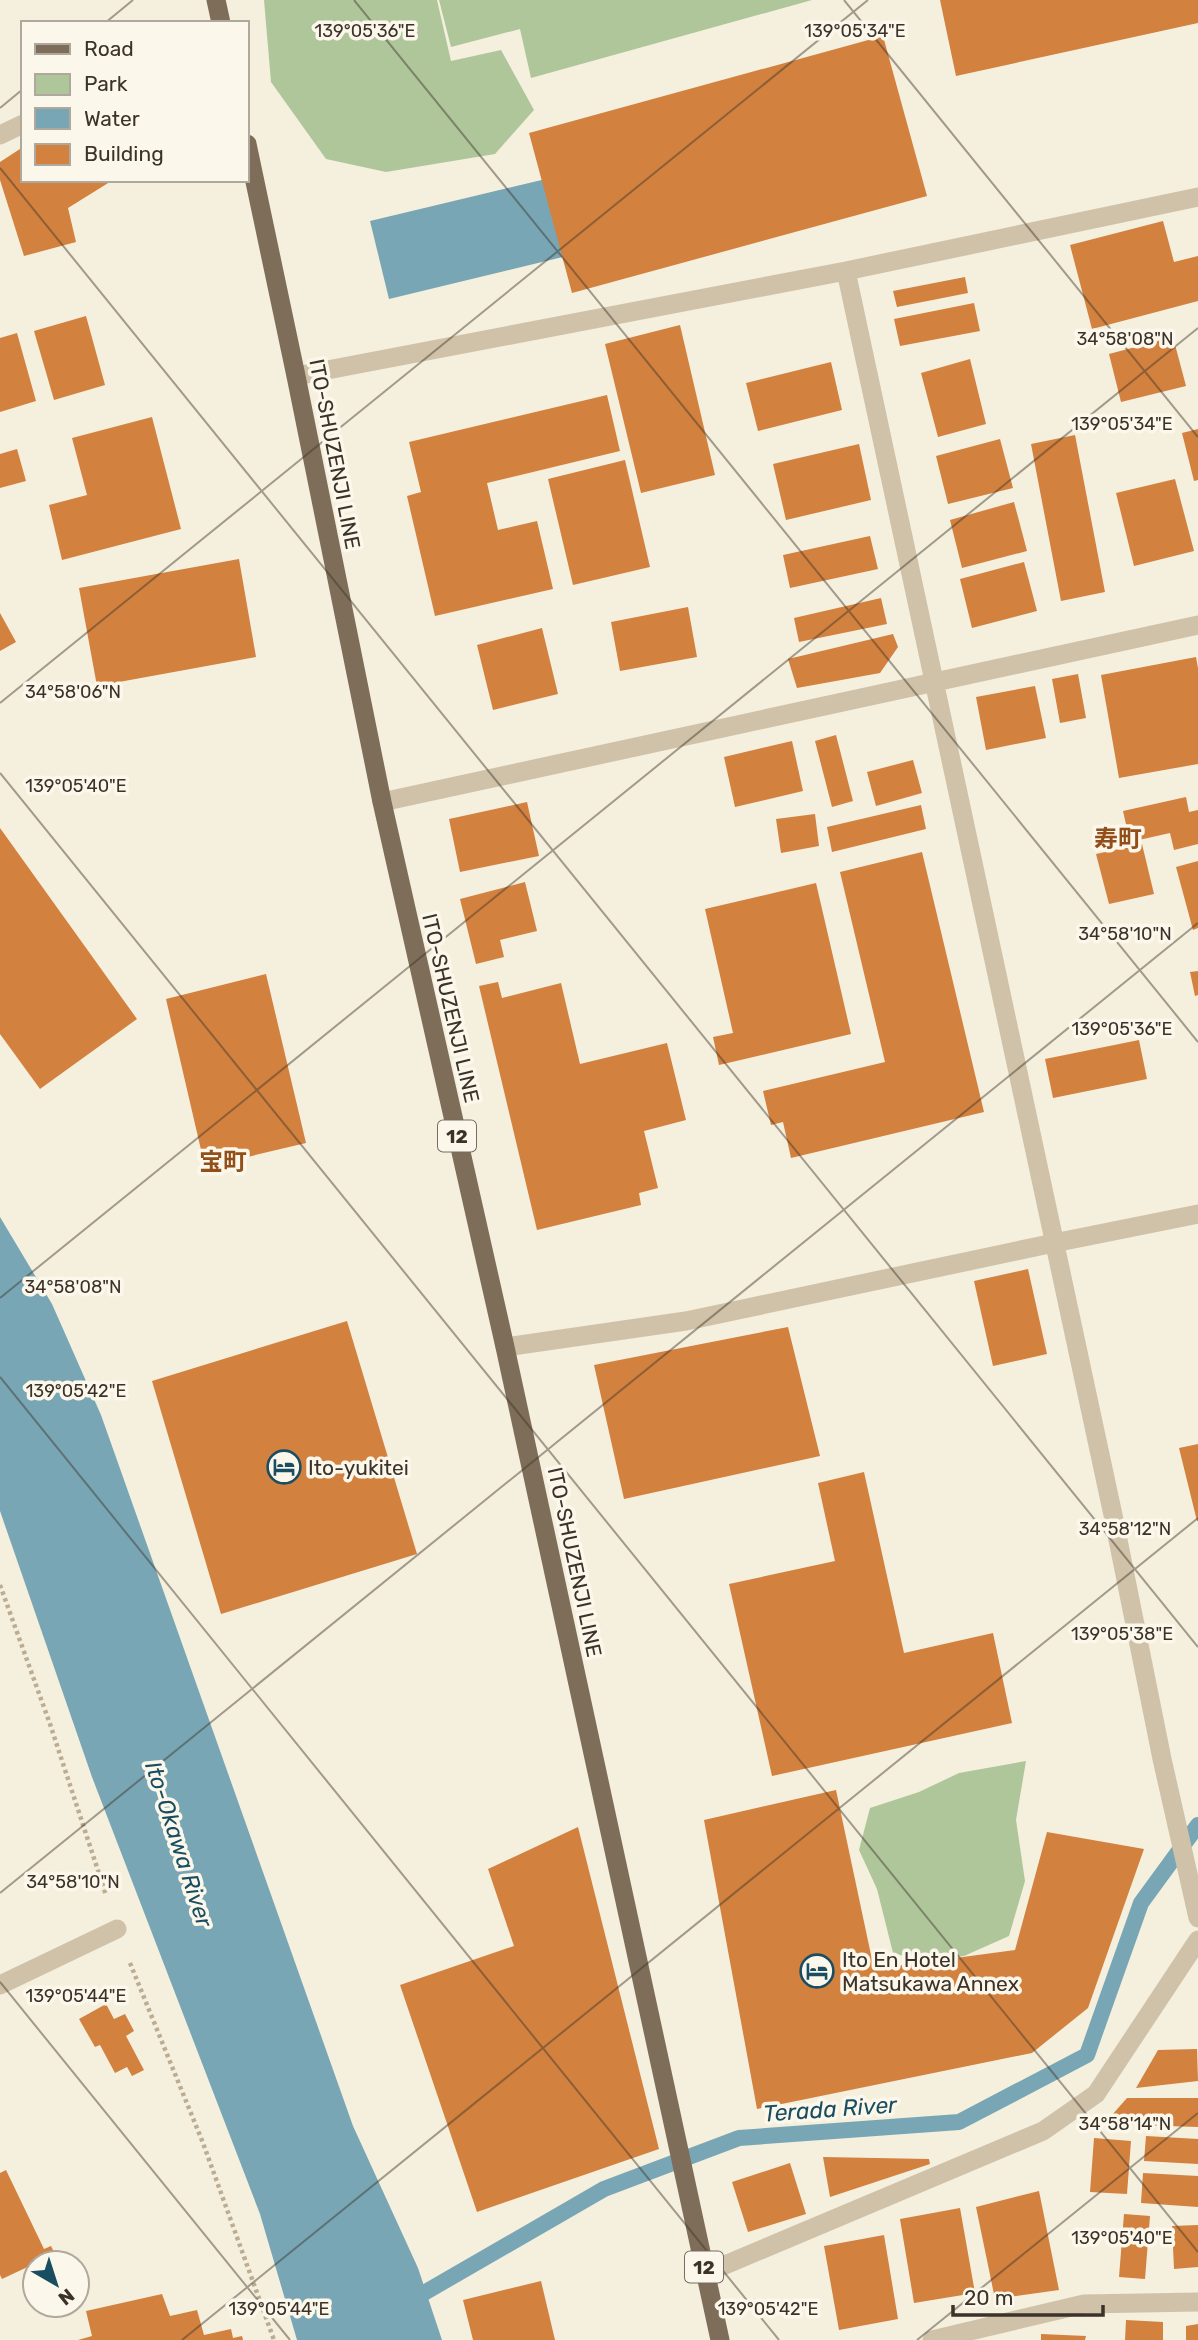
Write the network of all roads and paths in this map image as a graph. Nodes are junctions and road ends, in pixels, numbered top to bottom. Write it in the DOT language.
graph roads {
  1 [pos="216,0"];
  2 [pos="221,21"];
  3 [pos="21,125"];
  4 [pos="0,135"];
  5 [pos="248,149"];
  6 [pos="1198,197"];
  7 [pos="846,271"];
  8 [pos="296,376"];
  9 [pos="1198,625"];
  10 [pos="934,682"];
  11 [pos="382,802"];
  12 [pos="1198,1214"];
  13 [pos="1054,1242"];
  14 [pos="505,1348"];
  15 [pos="1198,1919"];
  16 [pos="117,1928"];
  17 [pos="1198,1940"];
  18 [pos="0,1985"];
  19 [pos="706,2273"];
  20 [pos="1198,2302"];
  21 [pos="720,2340"];
  22 [pos="932,2340"];
  1 -- 2 [label="main road"];
  3 -- 4 [label="street"];
  5 -- 8 [label="main road, ITO-SHUZENJI LINE / 12"];
  6 -- 7 [label="street"];
  7 -- 8 [label="street"];
  7 -- 10 [label="street"];
  8 -- 11 [label="main road, ITO-SHUZENJI LINE / 12"];
  9 -- 10 [label="street"];
  10 -- 11 [label="street"];
  10 -- 13 [label="street"];
  11 -- 14 [label="main road, ITO-SHUZENJI LINE / 12"];
  12 -- 13 [label="street"];
  13 -- 14 [label="street"];
  13 -- 15 [label="street"];
  14 -- 19 [label="main road, ITO-SHUZENJI LINE / 12"];
  16 -- 18 [label="street"];
  17 -- 19 [label="street"];
  19 -- 21 [label="main road, 12"];
  20 -- 22 [label="street"];
}
